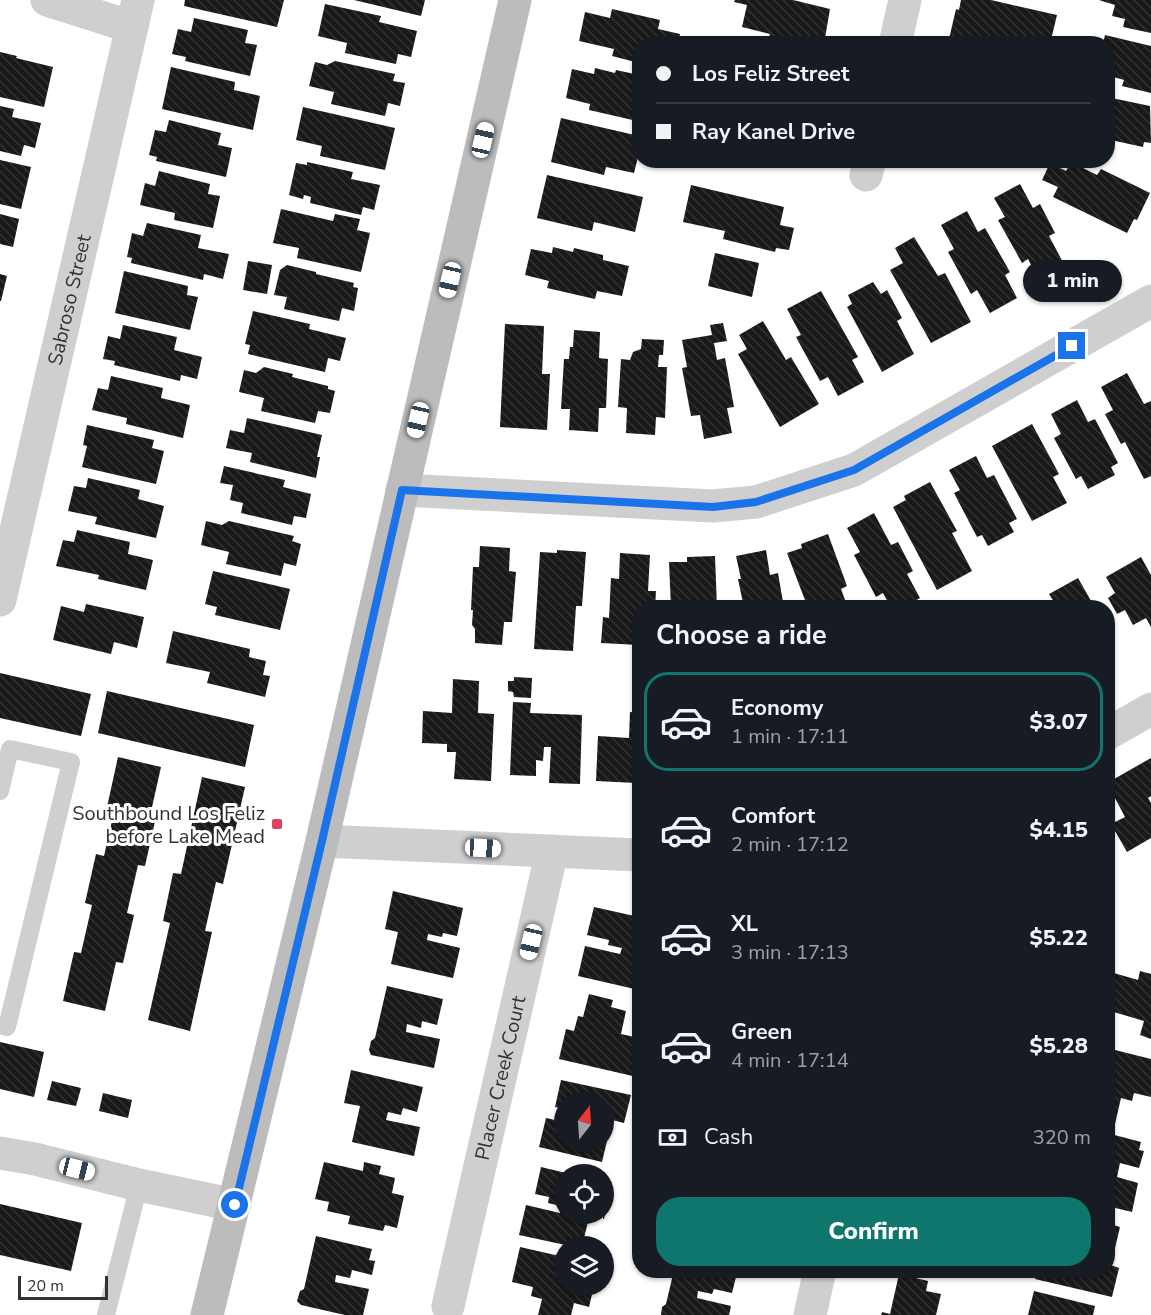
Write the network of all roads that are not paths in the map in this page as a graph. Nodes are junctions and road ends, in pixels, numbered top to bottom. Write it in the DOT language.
graph roads {
  1 [pos="46,0"];
  2 [pos="515,0"];
  3 [pos="905,0"];
  4 [pos="135,14"];
  5 [pos="897,36"];
  6 [pos="1151,302"];
  7 [pos="402,490"];
  8 [pos="0,600"];
  9 [pos="1151,710"];
  10 [pos="1115,730"];
  11 [pos="0,791"];
  12 [pos="322,841"];
  13 [pos="552,851"];
  14 [pos="632,855"];
  15 [pos="0,1025"];
  16 [pos="0,1153"];
  17 [pos="139,1185"];
  18 [pos="235,1205"];
  19 [pos="818,1278"];
  20 [pos="448,1306"];
  21 [pos="106,1315"];
  22 [pos="207,1315"];
  23 [pos="810,1315"];
  1 -- 4 [label="street"];
  2 -- 7 [label="street"];
  3 -- 5 [label="street"];
  4 -- 8 [label="street, Sabroso Street"];
  6 -- 7 [label="street"];
  7 -- 12 [label="street"];
  9 -- 10 [label="street"];
  11 -- 15 [label="lane"];
  12 -- 13 [label="street"];
  12 -- 18 [label="street"];
  13 -- 14 [label="street"];
  13 -- 20 [label="street, Placer Creek Court"];
  16 -- 17 [label="street"];
  17 -- 18 [label="street"];
  17 -- 21 [label="lane"];
  18 -- 22 [label="street"];
  19 -- 23 [label="street"];
}
